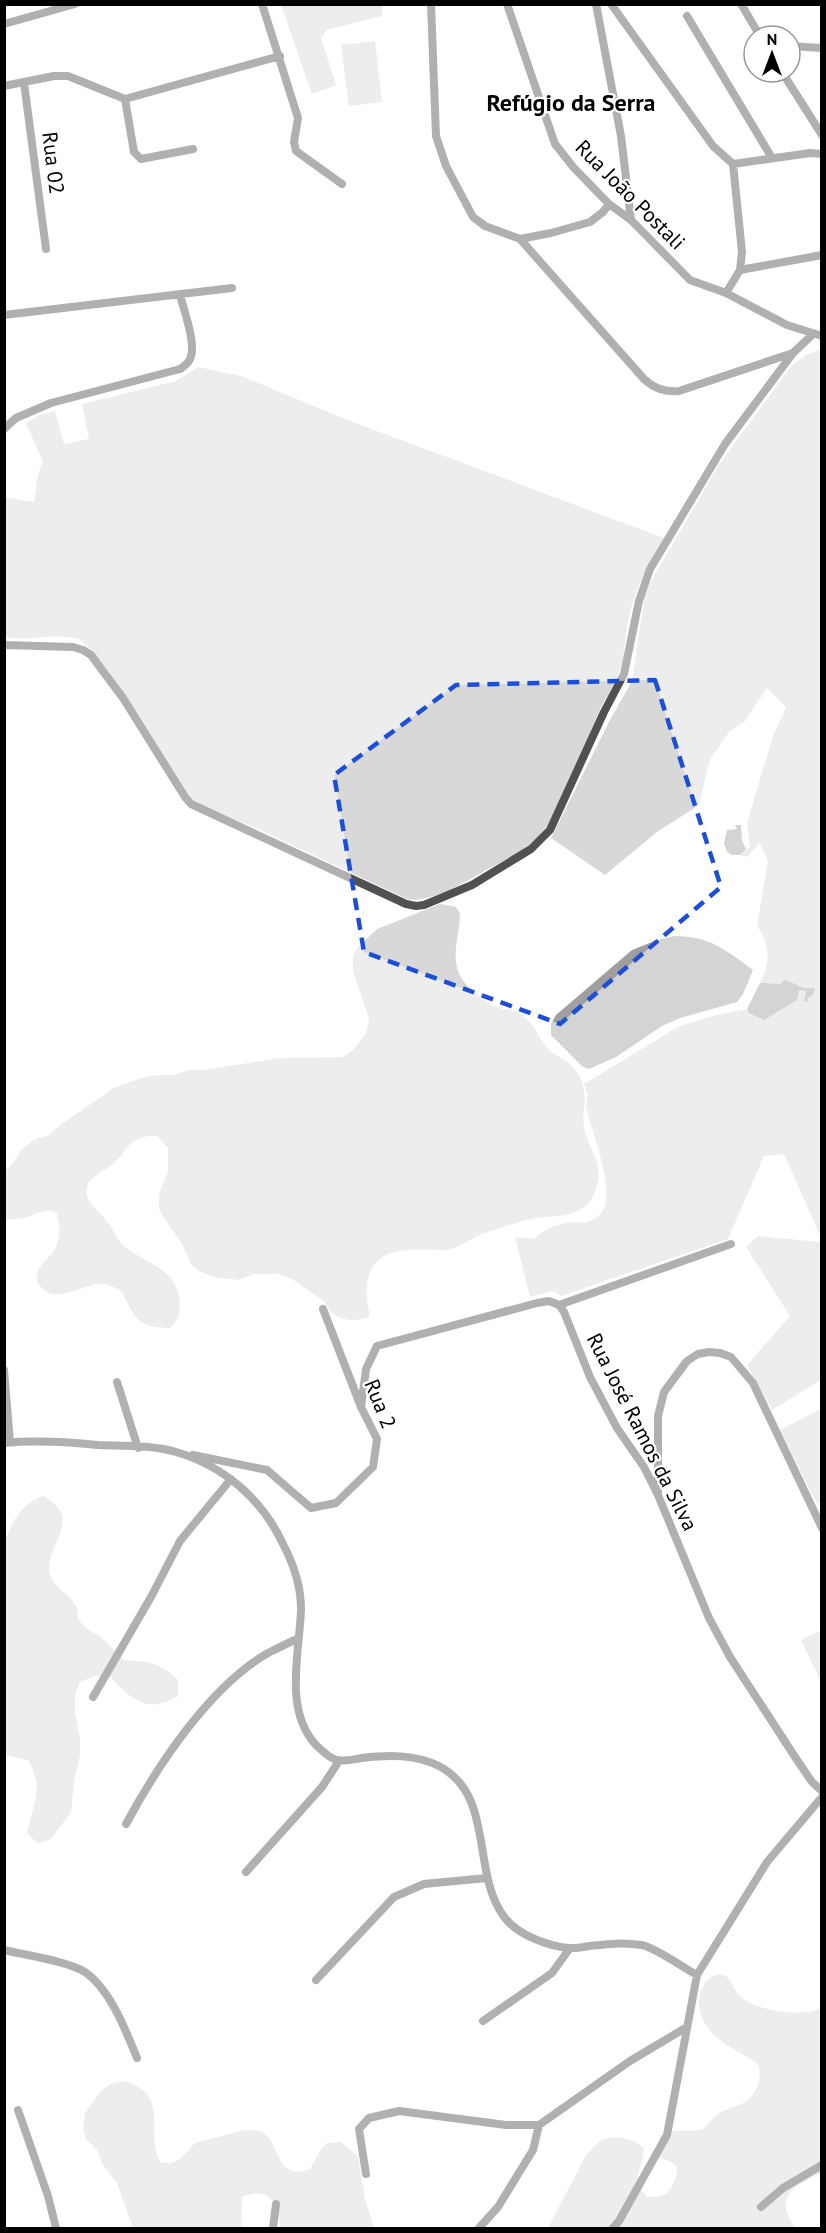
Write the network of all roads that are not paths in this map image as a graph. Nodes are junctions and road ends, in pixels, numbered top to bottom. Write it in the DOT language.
graph roads {
  1 [pos="75,4"];
  2 [pos="262,4"];
  3 [pos="432,4"];
  4 [pos="507,4"];
  5 [pos="596,4"];
  6 [pos="611,4"];
  7 [pos="741,4"];
  8 [pos="687,16"];
  9 [pos="4,24"];
  10 [pos="753,24"];
  11 [pos="802,47"];
  12 [pos="822,48"];
  13 [pos="280,56"];
  14 [pos="24,83"];
  15 [pos="790,84"];
  16 [pos="4,86"];
  17 [pos="125,99"];
  18 [pos="822,135"];
  19 [pos="193,149"];
  20 [pos="822,154"];
  21 [pos="772,158"];
  22 [pos="733,164"];
  23 [pos="342,184"];
  24 [pos="609,204"];
  25 [pos="630,220"];
  26 [pos="520,239"];
  27 [pos="46,249"];
  28 [pos="822,255"];
  29 [pos="741,270"];
  30 [pos="232,288"];
  31 [pos="726,293"];
  32 [pos="180,295"];
  33 [pos="4,315"];
  34 [pos="813,335"];
  35 [pos="822,336"];
  36 [pos="793,353"];
  37 [pos="4,429"];
  38 [pos="4,645"];
  39 [pos="731,1244"];
  40 [pos="559,1305"];
  41 [pos="323,1309"];
  42 [pos="4,1370"];
  43 [pos="117,1382"];
  44 [pos="361,1407"];
  45 [pos="7,1442"];
  46 [pos="138,1448"];
  47 [pos="174,1452"];
  48 [pos="231,1479"];
  49 [pos="658,1495"];
  50 [pos="822,1528"];
  51 [pos="297,1639"];
  52 [pos="93,1697"];
  53 [pos="339,1761"];
  54 [pos="822,1791"];
  55 [pos="822,1797"];
  56 [pos="126,1824"];
  57 [pos="246,1872"];
  58 [pos="487,1878"];
  59 [pos="570,1948"];
  60 [pos="4,1950"];
  61 [pos="697,1975"];
  62 [pos="316,1980"];
  63 [pos="483,2021"];
  64 [pos="687,2027"];
  65 [pos="137,2058"];
  66 [pos="18,2110"];
  67 [pos="538,2125"];
  68 [pos="822,2165"];
  69 [pos="366,2174"];
  70 [pos="276,2204"];
  71 [pos="761,2207"];
  72 [pos="56,2229"];
  73 [pos="273,2229"];
  74 [pos="479,2229"];
  75 [pos="613,2229"];
  1 -- 9 [label="street"];
  2 -- 13 [label="street"];
  3 -- 26 [label="street"];
  4 -- 24 [label="street, Rua João Postali"];
  5 -- 25 [label="street"];
  6 -- 22 [label="street"];
  7 -- 10 [label="street"];
  8 -- 21 [label="street"];
  11 -- 12 [label="street"];
  13 -- 17 [label="street"];
  13 -- 23 [label="street"];
  14 -- 16 [label="street"];
  14 -- 17 [label="street"];
  14 -- 27 [label="street, Rua 02"];
  15 -- 18 [label="street"];
  17 -- 19 [label="street"];
  20 -- 21 [label="street"];
  21 -- 22 [label="street"];
  22 -- 29 [label="street"];
  24 -- 25 [label="street, Rua João Postali"];
  24 -- 26 [label="street"];
  25 -- 31 [label="street, Rua João Postali"];
  26 -- 36 [label="street"];
  28 -- 29 [label="street"];
  29 -- 31 [label="street"];
  30 -- 32 [label="street"];
  31 -- 34 [label="street, Rua João Postali"];
  32 -- 33 [label="street"];
  32 -- 37 [label="street"];
  34 -- 35 [label="street, Rua João Postali"];
  34 -- 36 [label="street"];
  36 -- 38 [label="street"];
  39 -- 40 [label="street"];
  40 -- 44 [label="street"];
  40 -- 49 [label="street, Rua José Ramos da Silva"];
  41 -- 44 [label="street, Rua 2"];
  42 -- 45 [label="street"];
  43 -- 46 [label="street"];
  44 -- 47 [label="street, Rua 2"];
  45 -- 46 [label="street"];
  46 -- 47 [label="street"];
  47 -- 48 [label="street"];
  48 -- 51 [label="street"];
  48 -- 52 [label="street"];
  49 -- 50 [label="street"];
  49 -- 54 [label="street, Rua José Ramos da Silva"];
  51 -- 53 [label="street"];
  51 -- 56 [label="street"];
  53 -- 57 [label="street"];
  53 -- 58 [label="street"];
  55 -- 61 [label="street"];
  58 -- 59 [label="street"];
  58 -- 62 [label="street"];
  59 -- 61 [label="street"];
  59 -- 63 [label="street"];
  60 -- 65 [label="street"];
  61 -- 64 [label="street"];
  64 -- 67 [label="street"];
  64 -- 75 [label="street"];
  66 -- 72 [label="street"];
  67 -- 69 [label="street"];
  67 -- 74 [label="street"];
  68 -- 71 [label="street"];
  70 -- 73 [label="street"];
}
